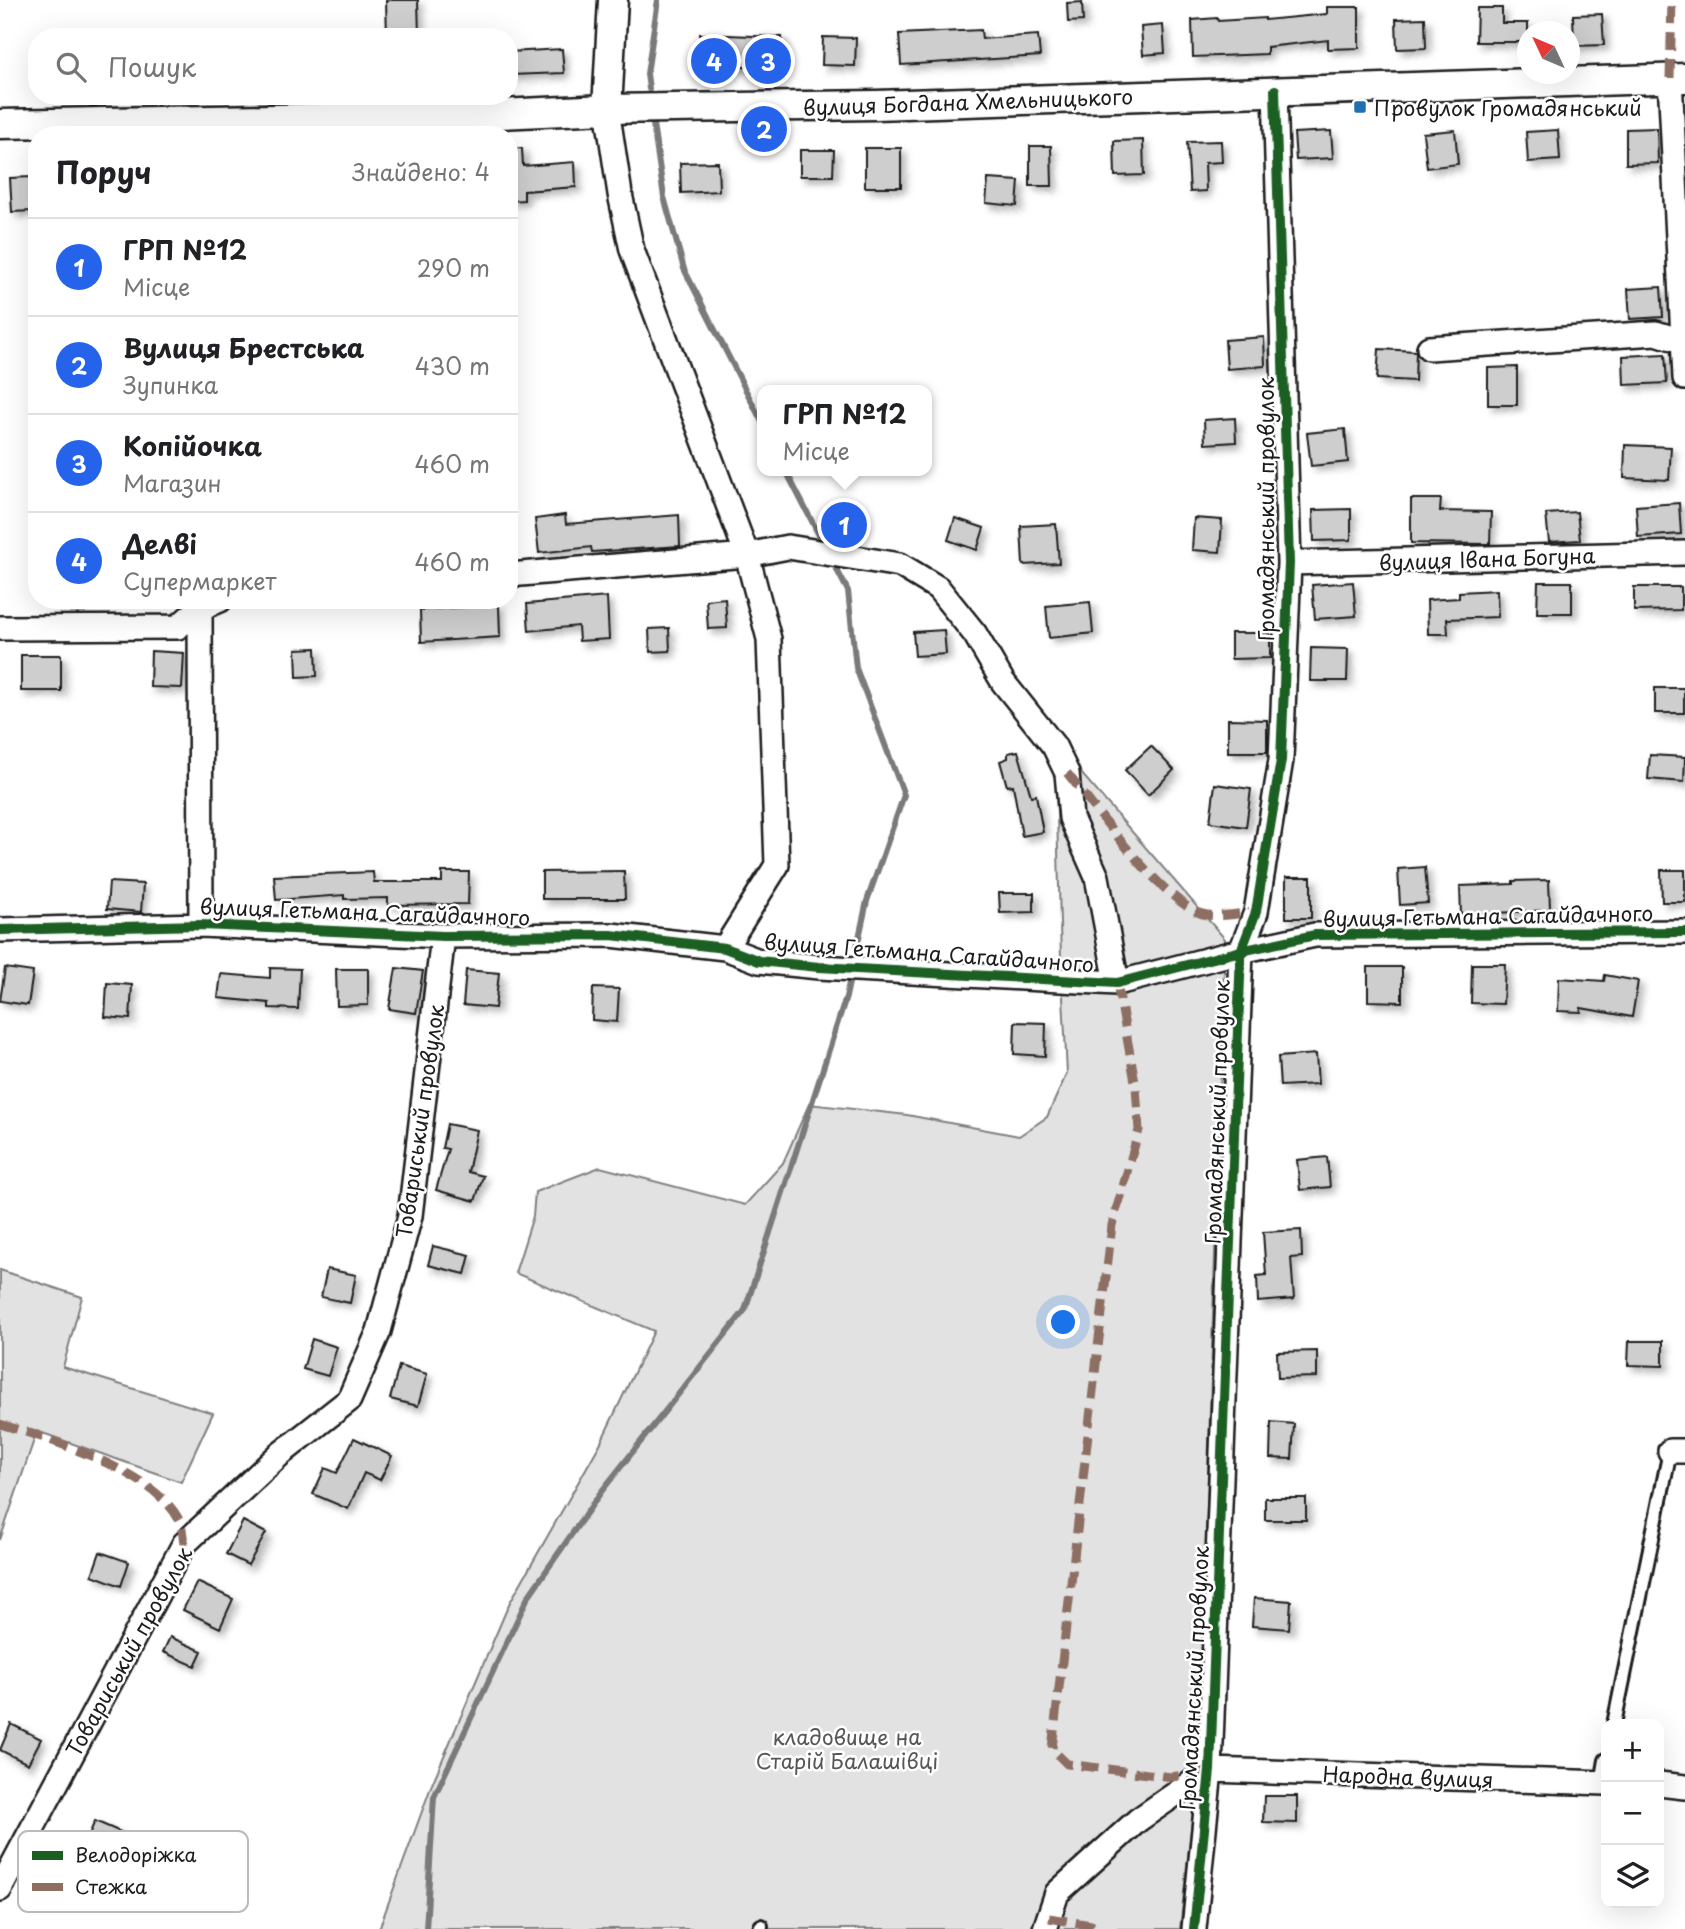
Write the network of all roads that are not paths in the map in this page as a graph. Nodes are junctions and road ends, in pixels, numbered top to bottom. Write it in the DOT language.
graph roads {
  1 [pos="612,0"];
  2 [pos="1677,78"];
  3 [pos="1275,90"];
  4 [pos="607,108"];
  5 [pos="0,124"];
  6 [pos="99,126"];
  7 [pos="241,126"];
  8 [pos="1683,342"];
  9 [pos="1429,348"];
  10 [pos="1685,379"];
  11 [pos="1685,553"];
  12 [pos="747,555"];
  13 [pos="1289,563"];
  14 [pos="518,574"];
  15 [pos="200,609"];
  16 [pos="207,609"];
  17 [pos="0,628"];
  18 [pos="201,925"];
  19 [pos="0,930"];
  20 [pos="1685,932"];
  21 [pos="443,936"];
  22 [pos="725,948"];
  23 [pos="1241,951"];
  24 [pos="1116,984"];
  25 [pos="1677,1451"];
  26 [pos="1615,1719"];
  27 [pos="1210,1770"];
  28 [pos="1601,1783"];
  29 [pos="1664,1785"];
  30 [pos="1685,1787"];
  31 [pos="31,1831"];
  32 [pos="18,1855"];
  33 [pos="0,1889"];
  34 [pos="1045,1929"];
  35 [pos="1194,1929"];
  1 -- 4 [label="street"];
  2 -- 3 [label="street, вулиця Богдана Хмельницького"];
  2 -- 8 [label="street"];
  3 -- 4 [label="street, вулиця Богдана Хмельницького"];
  3 -- 13 [label="street, Громадянський провулок"];
  4 -- 7 [label="street, вулиця Богдана Хмельницького"];
  4 -- 12 [label="street"];
  5 -- 6 [label="street, вулиця Богдана Хмельницького"];
  8 -- 9 [label="street"];
  8 -- 10 [label="street"];
  11 -- 13 [label="street, вулиця Івана Богуна"];
  12 -- 14 [label="street"];
  12 -- 22 [label="street"];
  12 -- 24 [label="street"];
  13 -- 23 [label="street, Громадянський провулок"];
  15 -- 17 [label="street"];
  16 -- 18 [label="street"];
  18 -- 19 [label="street, вулиця Гетьмана Сагайдачного"];
  18 -- 21 [label="street, вулиця Гетьмана Сагайдачного"];
  20 -- 23 [label="street, вулиця Гетьмана Сагайдачного"];
  21 -- 22 [label="street, вулиця Гетьмана Сагайдачного"];
  21 -- 31 [label="street, Товариський провулок"];
  22 -- 24 [label="street, вулиця Гетьмана Сагайдачного"];
  23 -- 24 [label="street, вулиця Гетьмана Сагайдачного"];
  23 -- 27 [label="street, Громадянський провулок"];
  25 -- 26 [label="lane"];
  27 -- 28 [label="street, Народна вулиця"];
  27 -- 34 [label="street"];
  27 -- 35 [label="street, Громадянський провулок"];
  29 -- 30 [label="street"];
  32 -- 33 [label="street, Товариський провулок"];
}
